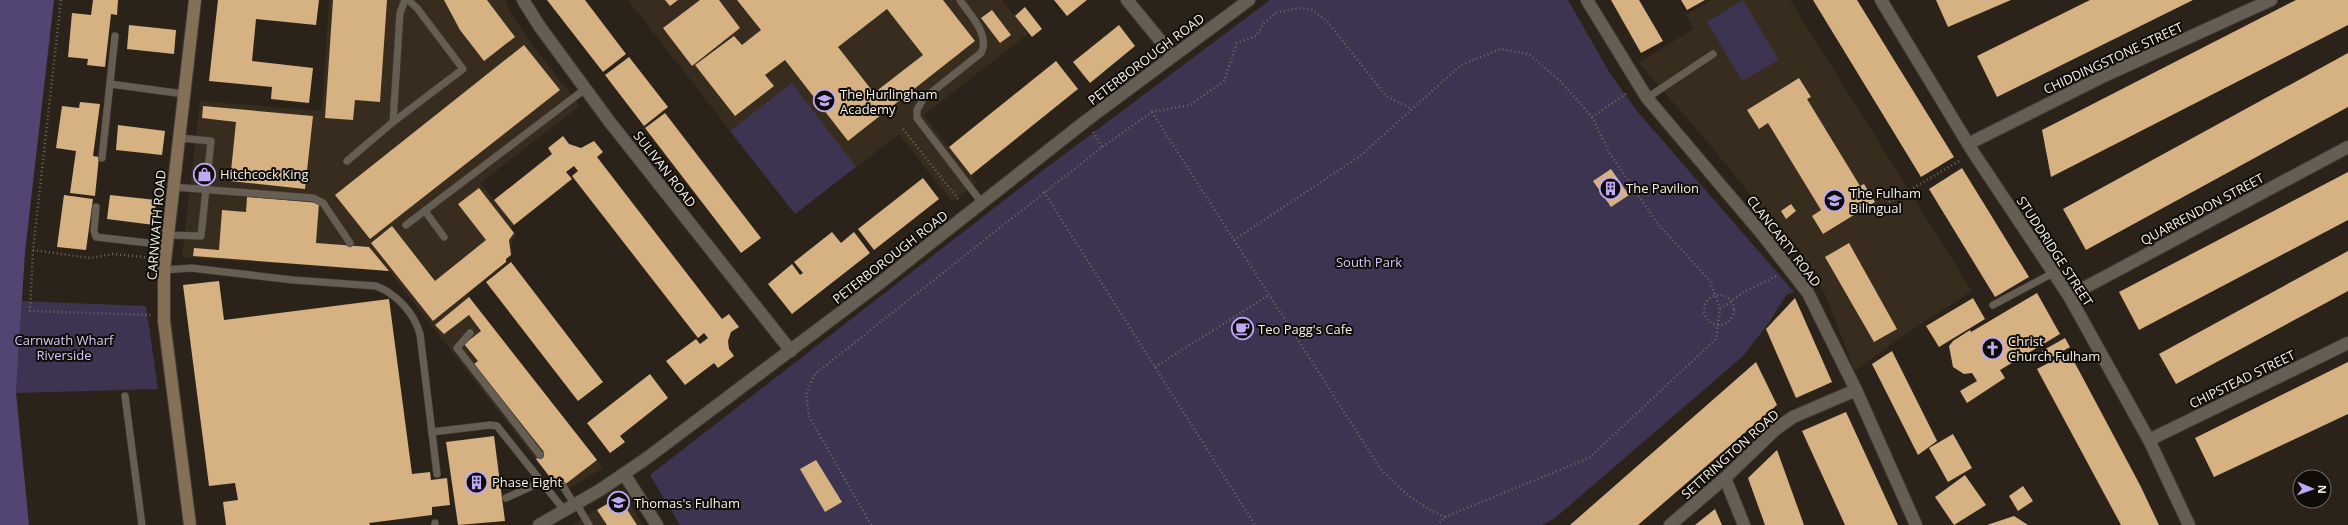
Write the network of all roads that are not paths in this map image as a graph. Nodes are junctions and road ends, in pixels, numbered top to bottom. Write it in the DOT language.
graph roads {
  1 [pos="195,0"];
  2 [pos="406,0"];
  3 [pos="523,0"];
  4 [pos="960,0"];
  5 [pos="1127,0"];
  6 [pos="1249,0"];
  7 [pos="1587,0"];
  8 [pos="1881,0"];
  9 [pos="2271,0"];
  10 [pos="115,36"];
  11 [pos="1713,54"];
  12 [pos="1173,56"];
  13 [pos="110,84"];
  14 [pos="585,88"];
  15 [pos="184,94"];
  16 [pos="1647,98"];
  17 [pos="393,122"];
  18 [pos="179,138"];
  19 [pos="1968,144"];
  20 [pos="2348,147"];
  21 [pos="102,158"];
  22 [pos="347,161"];
  23 [pos="173,187"];
  24 [pos="206,188"];
  25 [pos="982,203"];
  26 [pos="96,207"];
  27 [pos="425,211"];
  28 [pos="406,225"];
  29 [pos="444,238"];
  30 [pos="167,240"];
  31 [pos="350,243"];
  32 [pos="164,265"];
  33 [pos="2053,273"];
  34 [pos="2070,296"];
  35 [pos="1993,305"];
  36 [pos="470,333"];
  37 [pos="2348,342"];
  38 [pos="791,351"];
  39 [pos="1856,390"];
  40 [pos="125,396"];
  41 [pos="432,432"];
  42 [pos="2149,440"];
  43 [pos="540,455"];
  44 [pos="437,474"];
  45 [pos="624,474"];
  46 [pos="1725,478"];
  47 [pos="541,482"];
  48 [pos="563,486"];
  49 [pos="506,498"];
  50 [pos="571,506"];
  51 [pos="142,525"];
  52 [pos="190,525"];
  53 [pos="539,525"];
  54 [pos="589,525"];
  55 [pos="656,525"];
  56 [pos="1670,525"];
  57 [pos="1744,525"];
  58 [pos="1916,525"];
  59 [pos="2189,525"];
  1 -- 15 [label="street, CARNWATH ROAD"];
  2 -- 17 [label="lane"];
  2 -- 17 [label="lane"];
  3 -- 14 [label="street, SULIVAN ROAD"];
  4 -- 25 [label="lane"];
  5 -- 12 [label="street"];
  6 -- 12 [label="street, PETERBOROUGH ROAD"];
  7 -- 16 [label="street, CLANCARTY ROAD"];
  8 -- 19 [label="street, STUDDRIDGE STREET"];
  9 -- 19 [label="street, CHIDDINGSTONE STREET"];
  10 -- 13 [label="lane"];
  11 -- 16 [label="lane"];
  12 -- 25 [label="street, PETERBOROUGH ROAD"];
  13 -- 15 [label="lane"];
  13 -- 21 [label="lane"];
  14 -- 27 [label="lane"];
  14 -- 38 [label="street, SULIVAN ROAD"];
  15 -- 18 [label="street, CARNWATH ROAD"];
  16 -- 39 [label="street, CLANCARTY ROAD"];
  17 -- 22 [label="lane"];
  18 -- 23 [label="street, CARNWATH ROAD"];
  18 -- 24 [label="lane"];
  19 -- 33 [label="street, STUDDRIDGE STREET"];
  20 -- 34 [label="street, QUARRENDON STREET"];
  23 -- 24 [label="lane"];
  23 -- 30 [label="street, CARNWATH ROAD"];
  24 -- 30 [label="lane"];
  24 -- 31 [label="lane"];
  25 -- 38 [label="street, PETERBOROUGH ROAD"];
  26 -- 30 [label="lane"];
  27 -- 28 [label="lane"];
  27 -- 29 [label="lane"];
  30 -- 32 [label="street, CARNWATH ROAD"];
  32 -- 41 [label="lane"];
  32 -- 52 [label="street, CARNWATH ROAD"];
  33 -- 34 [label="street, STUDDRIDGE STREET"];
  33 -- 35 [label="lane"];
  34 -- 42 [label="street, STUDDRIDGE STREET"];
  36 -- 43 [label="lane"];
  37 -- 42 [label="street, CHIPSTEAD STREET"];
  38 -- 45 [label="street, PETERBOROUGH ROAD"];
  39 -- 46 [label="street, SETTRINGTON ROAD"];
  39 -- 58 [label="street, CLANCARTY ROAD"];
  40 -- 51 [label="lane"];
  41 -- 44 [label="lane"];
  41 -- 47 [label="lane"];
  42 -- 59 [label="street, STUDDRIDGE STREET"];
  45 -- 50 [label="street, PETERBOROUGH ROAD"];
  45 -- 55 [label="street"];
  46 -- 56 [label="street, SETTRINGTON ROAD"];
  46 -- 57 [label="street"];
  47 -- 49 [label="lane"];
  47 -- 50 [label="lane"];
  48 -- 50 [label="lane"];
  50 -- 53 [label="street, PETERBOROUGH ROAD"];
  50 -- 54 [label="lane"];
}
